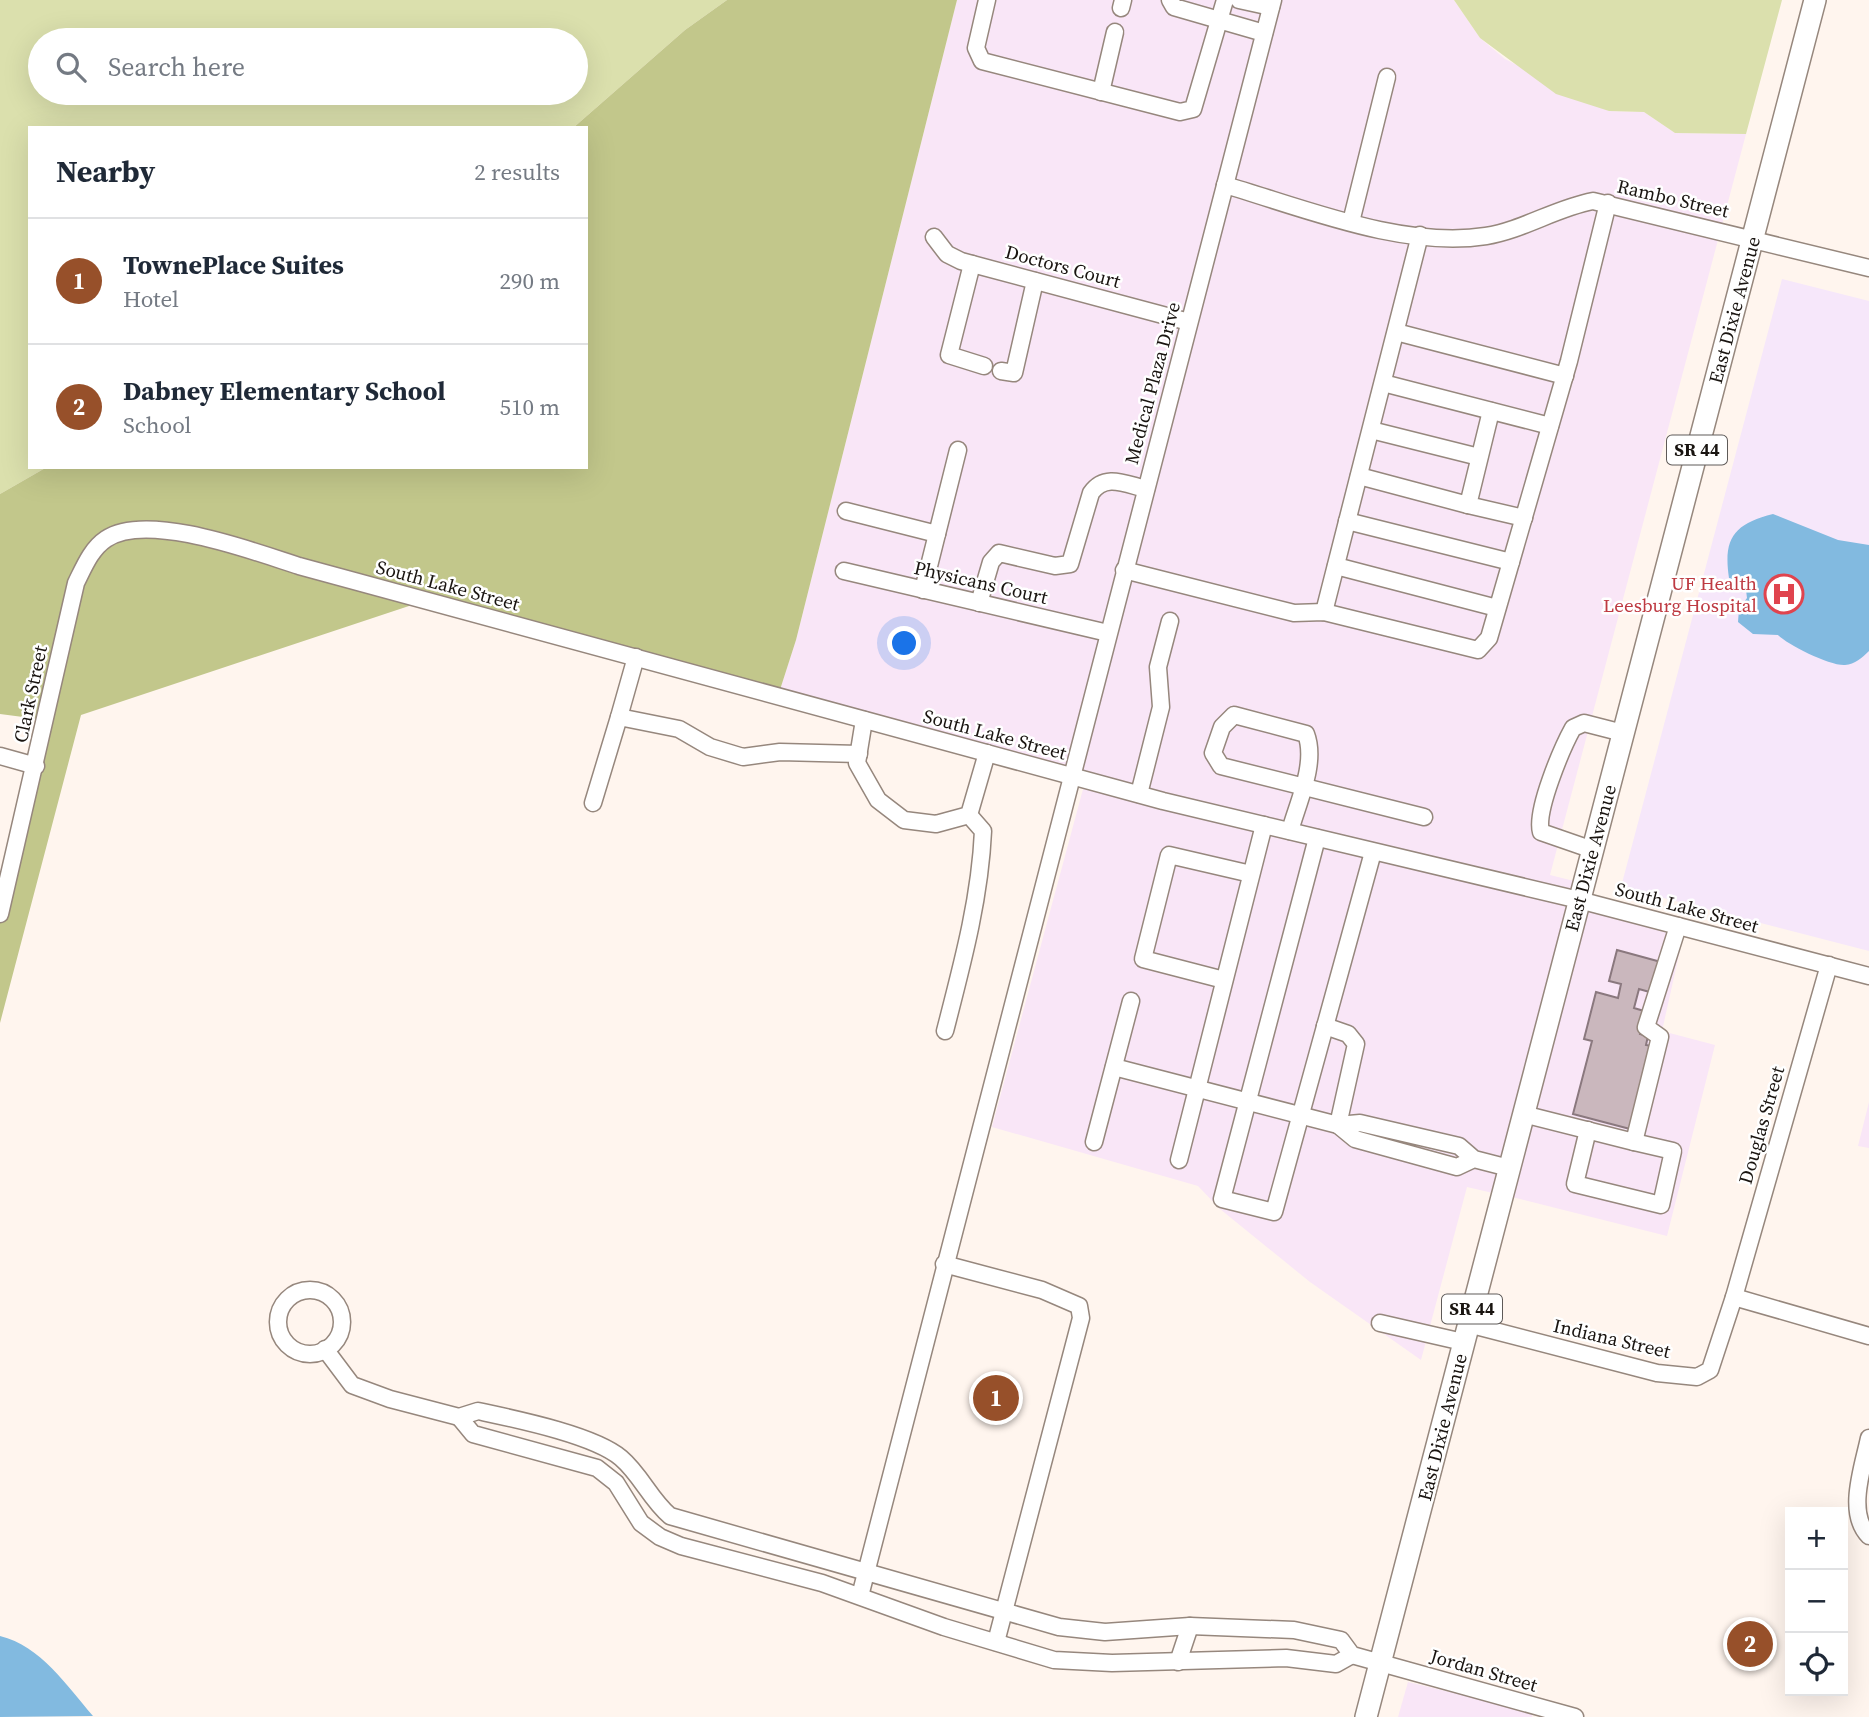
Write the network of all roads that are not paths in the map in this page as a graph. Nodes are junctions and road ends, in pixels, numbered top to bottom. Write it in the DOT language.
graph roads {
  1 [pos="987,0"];
  2 [pos="1170,0"];
  3 [pos="1225,0"];
  4 [pos="1238,0"];
  5 [pos="1815,0"];
  6 [pos="1272,4"];
  7 [pos="1218,19"];
  8 [pos="1115,32"];
  9 [pos="1264,33"];
  10 [pos="1387,77"];
  11 [pos="1101,92"];
  12 [pos="1225,185"];
  13 [pos="1608,203"];
  14 [pos="1351,222"];
  15 [pos="1420,235"];
  16 [pos="934,237"];
  17 [pos="1753,238"];
  18 [pos="972,264"];
  19 [pos="1869,268"];
  20 [pos="1035,281"];
  21 [pos="1189,322"];
  22 [pos="1396,332"];
  23 [pos="984,366"];
  24 [pos="1001,371"];
  25 [pos="1565,376"];
  26 [pos="1382,383"];
  27 [pos="1491,411"];
  28 [pos="1550,426"];
  29 [pos="1371,430"];
  30 [pos="958,450"];
  31 [pos="1479,457"];
  32 [pos="1359,476"];
  33 [pos="1146,489"];
  34 [pos="1468,505"];
  35 [pos="846,511"];
  36 [pos="1524,518"];
  37 [pos="1347,521"];
  38 [pos="937,534"];
  39 [pos="112,535"];
  40 [pos="1511,562"];
  41 [pos="1336,566"];
  42 [pos="1124,570"];
  43 [pos="844,571"];
  44 [pos="923,590"];
  45 [pos="979,603"];
  46 [pos="1497,608"];
  47 [pos="1324,612"];
  48 [pos="1170,621"];
  49 [pos="1108,633"];
  50 [pos="636,657"];
  51 [pos="619,717"];
  52 [pos="864,720"];
  53 [pos="1623,733"];
  54 [pos="859,754"];
  55 [pos="987,754"];
  56 [pos="0,756"];
  57 [pos="36,766"];
  58 [pos="1070,776"];
  59 [pos="1302,788"];
  60 [pos="1139,794"];
  61 [pos="593,803"];
  62 [pos="969,815"];
  63 [pos="1424,817"];
  64 [pos="1264,825"];
  65 [pos="1290,831"];
  66 [pos="1317,838"];
  67 [pos="1592,850"];
  68 [pos="1374,852"];
  69 [pos="1251,874"];
  70 [pos="1579,900"];
  71 [pos="0,914"];
  72 [pos="1678,926"];
  73 [pos="1829,965"];
  74 [pos="1869,975"];
  75 [pos="1224,980"];
  76 [pos="1131,1001"];
  77 [pos="1325,1026"];
  78 [pos="946,1031"];
  79 [pos="1114,1067"];
  80 [pos="1197,1087"];
  81 [pos="1248,1101"];
  82 [pos="1523,1114"];
  83 [pos="1300,1115"];
  84 [pos="1338,1125"];
  85 [pos="1389,1130"];
  86 [pos="1588,1130"];
  87 [pos="1094,1142"];
  88 [pos="1633,1142"];
  89 [pos="1384,1147"];
  90 [pos="1474,1159"];
  91 [pos="1179,1160"];
  92 [pos="1509,1168"];
  93 [pos="944,1264"];
  94 [pos="1734,1297"];
  95 [pos="1380,1323"];
  96 [pos="1466,1333"];
  97 [pos="1869,1336"];
  98 [pos="325,1349"];
  99 [pos="459,1416"];
  100 [pos="566,1434"];
  101 [pos="1869,1438"];
  102 [pos="561,1457"];
  103 [pos="716,1529"];
  104 [pos="1869,1536"];
  105 [pos="709,1553"];
  106 [pos="866,1573"];
  107 [pos="860,1596"];
  108 [pos="1004,1612"];
  109 [pos="1190,1626"];
  110 [pos="996,1642"];
  111 [pos="1352,1655"];
  112 [pos="1178,1662"];
  113 [pos="1381,1663"];
  114 [pos="1533,1712"];
  115 [pos="1366,1717"];
  116 [pos="1575,1717"];
  1 -- 11 [label="street"];
  2 -- 7 [label="street"];
  3 -- 7 [label="street"];
  4 -- 6 [label="street"];
  5 -- 17 [label="main road, East Dixie Avenue / SR 44"];
  6 -- 9 [label="street, Medical Plaza Drive"];
  7 -- 9 [label="street"];
  7 -- 11 [label="street"];
  8 -- 11 [label="street"];
  9 -- 12 [label="street, Medical Plaza Drive"];
  10 -- 14 [label="street"];
  12 -- 14 [label="street, Rambo Street"];
  12 -- 21 [label="street, Medical Plaza Drive"];
  13 -- 15 [label="street, Rambo Street"];
  13 -- 17 [label="street, Rambo Street"];
  13 -- 25 [label="street"];
  14 -- 15 [label="street, Rambo Street"];
  15 -- 22 [label="street"];
  16 -- 18 [label="street, Doctors Court"];
  17 -- 19 [label="street, Rambo Street"];
  17 -- 53 [label="main road, East Dixie Avenue / SR 44"];
  18 -- 20 [label="street, Doctors Court"];
  18 -- 23 [label="street"];
  20 -- 21 [label="street, Doctors Court"];
  20 -- 24 [label="street"];
  21 -- 33 [label="street, Medical Plaza Drive"];
  22 -- 25 [label="street"];
  22 -- 26 [label="street"];
  25 -- 28 [label="street"];
  26 -- 27 [label="street"];
  26 -- 29 [label="street"];
  27 -- 28 [label="street"];
  27 -- 31 [label="street"];
  28 -- 36 [label="street"];
  29 -- 31 [label="street"];
  29 -- 32 [label="street"];
  30 -- 38 [label="street"];
  31 -- 34 [label="street"];
  32 -- 34 [label="street"];
  32 -- 37 [label="street"];
  33 -- 42 [label="street, Medical Plaza Drive"];
  33 -- 45 [label="street"];
  34 -- 36 [label="street"];
  35 -- 38 [label="street"];
  36 -- 40 [label="street"];
  37 -- 40 [label="street"];
  37 -- 41 [label="street"];
  38 -- 44 [label="street"];
  39 -- 50 [label="street, South Lake Street"];
  39 -- 57 [label="street, Clark Street"];
  40 -- 46 [label="street"];
  41 -- 46 [label="street"];
  41 -- 47 [label="street"];
  42 -- 47 [label="street"];
  42 -- 49 [label="street, Medical Plaza Drive"];
  43 -- 44 [label="street, Physicans Court"];
  44 -- 45 [label="street, Physicans Court"];
  45 -- 49 [label="street, Physicans Court"];
  46 -- 47 [label="street"];
  48 -- 60 [label="street"];
  49 -- 58 [label="street, Medical Plaza Drive"];
  50 -- 51 [label="street"];
  50 -- 52 [label="street, South Lake Street"];
  51 -- 54 [label="street"];
  51 -- 61 [label="street"];
  52 -- 54 [label="street"];
  52 -- 55 [label="street, South Lake Street"];
  53 -- 67 [label="main road, East Dixie Avenue / SR 44"];
  53 -- 67 [label="street"];
  54 -- 62 [label="street"];
  55 -- 58 [label="street, South Lake Street"];
  55 -- 62 [label="street"];
  56 -- 57 [label="street"];
  57 -- 71 [label="street, Clark Street"];
  58 -- 60 [label="street, South Lake Street"];
  58 -- 93 [label="street, Medical Plaza Drive"];
  59 -- 59 [label="street"];
  59 -- 63 [label="street"];
  59 -- 65 [label="street"];
  60 -- 64 [label="street, South Lake Street"];
  62 -- 78 [label="street"];
  64 -- 65 [label="street, South Lake Street"];
  64 -- 69 [label="street"];
  65 -- 66 [label="street, South Lake Street"];
  66 -- 68 [label="street, South Lake Street"];
  66 -- 81 [label="street"];
  67 -- 70 [label="main road, East Dixie Avenue / SR 44"];
  68 -- 70 [label="street, South Lake Street"];
  68 -- 77 [label="street"];
  69 -- 75 [label="street"];
  69 -- 75 [label="street"];
  70 -- 72 [label="street, South Lake Street"];
  70 -- 82 [label="main road, East Dixie Avenue / SR 44"];
  72 -- 73 [label="street, South Lake Street"];
  72 -- 88 [label="street"];
  73 -- 74 [label="street, South Lake Street"];
  73 -- 94 [label="street, Douglas Street"];
  75 -- 80 [label="street"];
  76 -- 79 [label="street"];
  77 -- 83 [label="street"];
  77 -- 84 [label="street"];
  79 -- 80 [label="street"];
  79 -- 87 [label="street"];
  80 -- 81 [label="street"];
  80 -- 91 [label="street"];
  81 -- 83 [label="street"];
  81 -- 83 [label="street"];
  82 -- 86 [label="street"];
  82 -- 92 [label="main road, East Dixie Avenue / SR 44"];
  83 -- 84 [label="street"];
  84 -- 85 [label="street"];
  84 -- 89 [label="street"];
  85 -- 89 [label="street"];
  85 -- 90 [label="street"];
  86 -- 88 [label="street"];
  86 -- 88 [label="street"];
  89 -- 90 [label="street"];
  90 -- 92 [label="street"];
  92 -- 96 [label="main road, East Dixie Avenue / SR 44"];
  93 -- 106 [label="street, Medical Plaza Drive"];
  93 -- 108 [label="street"];
  94 -- 96 [label="street, Indiana Street"];
  94 -- 97 [label="street"];
  95 -- 96 [label="street, Indiana Street"];
  96 -- 113 [label="main road, East Dixie Avenue / SR 44"];
  98 -- 98 [label="street"];
  98 -- 99 [label="street"];
  99 -- 100 [label="street"];
  99 -- 102 [label="street"];
  100 -- 102 [label="street"];
  100 -- 103 [label="street"];
  101 -- 104 [label="street"];
  102 -- 105 [label="street"];
  103 -- 105 [label="street"];
  103 -- 106 [label="street"];
  105 -- 107 [label="street"];
  106 -- 107 [label="street, Medical Plaza Drive"];
  106 -- 108 [label="street"];
  107 -- 110 [label="street"];
  108 -- 109 [label="street"];
  108 -- 110 [label="street"];
  109 -- 111 [label="street"];
  109 -- 112 [label="street"];
  110 -- 112 [label="street"];
  111 -- 112 [label="street"];
  111 -- 113 [label="street, Jordan Street"];
  113 -- 114 [label="street, Jordan Street"];
  113 -- 115 [label="main road, East Dixie Avenue / SR 44"];
  114 -- 116 [label="street, Jordan Street"];
}
